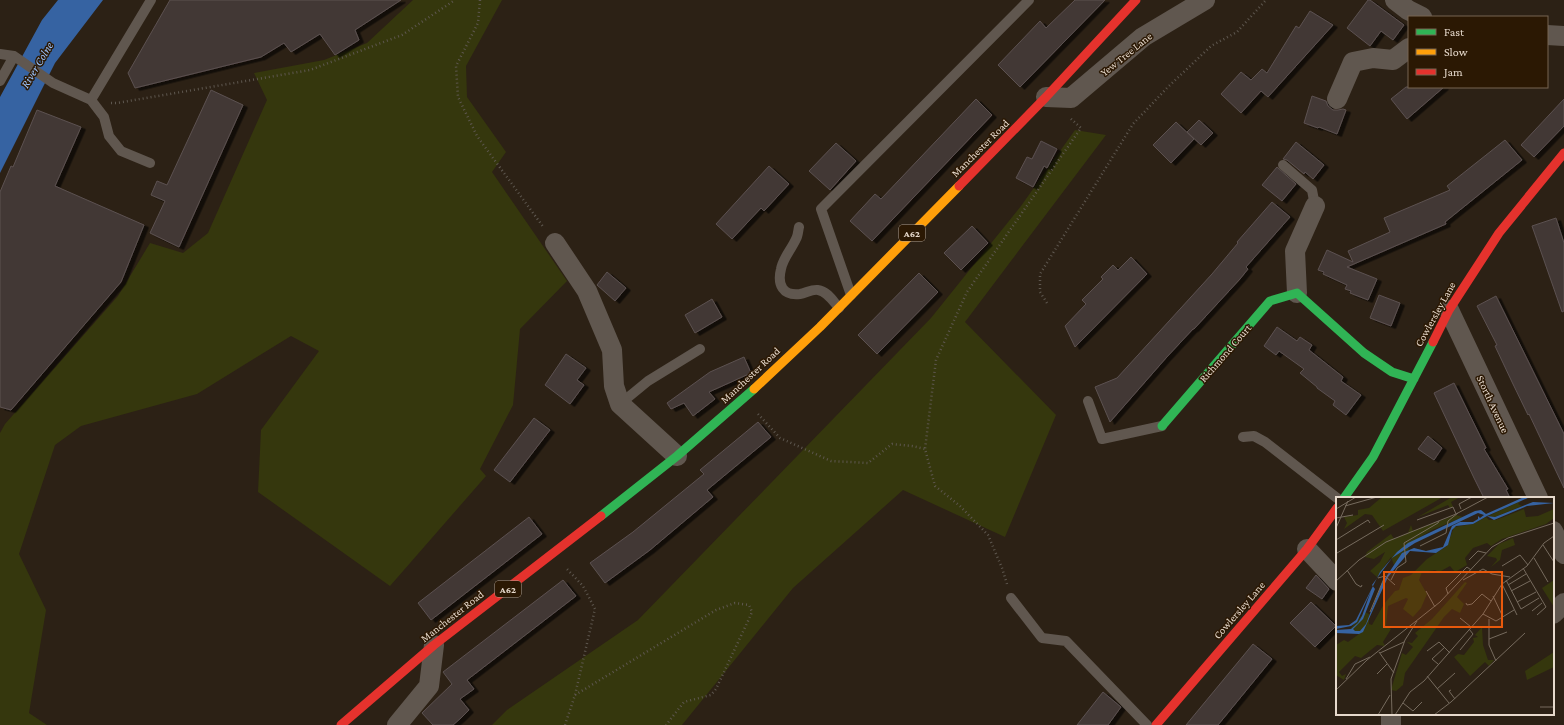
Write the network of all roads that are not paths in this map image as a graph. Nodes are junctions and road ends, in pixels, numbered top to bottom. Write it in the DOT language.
graph roads {
  1 [pos="151,0"];
  2 [pos="1029,0"];
  3 [pos="1136,0"];
  4 [pos="1205,0"];
  5 [pos="1395,0"];
  6 [pos="1420,16"];
  7 [pos="1548,34"];
  8 [pos="1564,36"];
  9 [pos="1408,49"];
  10 [pos="0,54"];
  11 [pos="17,57"];
  12 [pos="0,81"];
  13 [pos="1046,97"];
  14 [pos="1338,99"];
  15 [pos="91,100"];
  16 [pos="1563,158"];
  17 [pos="150,163"];
  18 [pos="1283,166"];
  19 [pos="1315,206"];
  20 [pos="799,227"];
  21 [pos="555,243"];
  22 [pos="1297,293"];
  23 [pos="851,295"];
  24 [pos="839,308"];
  25 [pos="1449,310"];
  26 [pos="700,349"];
  27 [pos="1414,379"];
  28 [pos="1088,401"];
  29 [pos="620,404"];
  30 [pos="1162,426"];
  31 [pos="1243,437"];
  32 [pos="677,456"];
  33 [pos="1336,497"];
  34 [pos="1345,497"];
  35 [pos="1538,497"];
  36 [pos="1336,509"];
  37 [pos="1554,533"];
  38 [pos="1307,549"];
  39 [pos="1564,554"];
  40 [pos="1336,581"];
  41 [pos="1011,598"];
  42 [pos="1564,603"];
  43 [pos="1554,613"];
  44 [pos="434,645"];
  45 [pos="341,725"];
  46 [pos="397,725"];
  47 [pos="1147,725"];
  48 [pos="1156,725"];
  1 -- 15 [label="lane"];
  2 -- 23 [label="lane"];
  3 -- 13 [label="main road, Manchester Road / A62"];
  4 -- 13 [label="street, Yew Tree Lane"];
  5 -- 6 [label="street"];
  7 -- 8 [label="street"];
  9 -- 14 [label="street"];
  10 -- 11 [label="lane"];
  11 -- 12 [label="lane"];
  11 -- 15 [label="lane"];
  13 -- 23 [label="main road, Manchester Road / A62"];
  15 -- 17 [label="lane"];
  16 -- 25 [label="main road, Cowlersley Lane"];
  18 -- 19 [label="lane"];
  19 -- 22 [label="street"];
  20 -- 24 [label="lane"];
  21 -- 29 [label="street"];
  22 -- 27 [label="main road"];
  22 -- 30 [label="main road, Richmond Court"];
  23 -- 24 [label="main road, Manchester Road / A62"];
  24 -- 32 [label="main road, Manchester Road / A62"];
  25 -- 27 [label="main road, Cowlersley Lane"];
  25 -- 35 [label="street, Storth Avenue"];
  26 -- 29 [label="lane"];
  27 -- 34 [label="main road, Cowlersley Lane"];
  28 -- 30 [label="lane"];
  29 -- 32 [label="street"];
  31 -- 33 [label="lane"];
  32 -- 44 [label="main road, Manchester Road / A62"];
  36 -- 38 [label="main road, Cowlersley Lane"];
  37 -- 39 [label="street"];
  38 -- 40 [label="street"];
  38 -- 48 [label="main road, Cowlersley Lane"];
  41 -- 47 [label="lane"];
  42 -- 43 [label="street"];
  44 -- 45 [label="main road, Manchester Road / A62"];
  44 -- 46 [label="street"];
}
